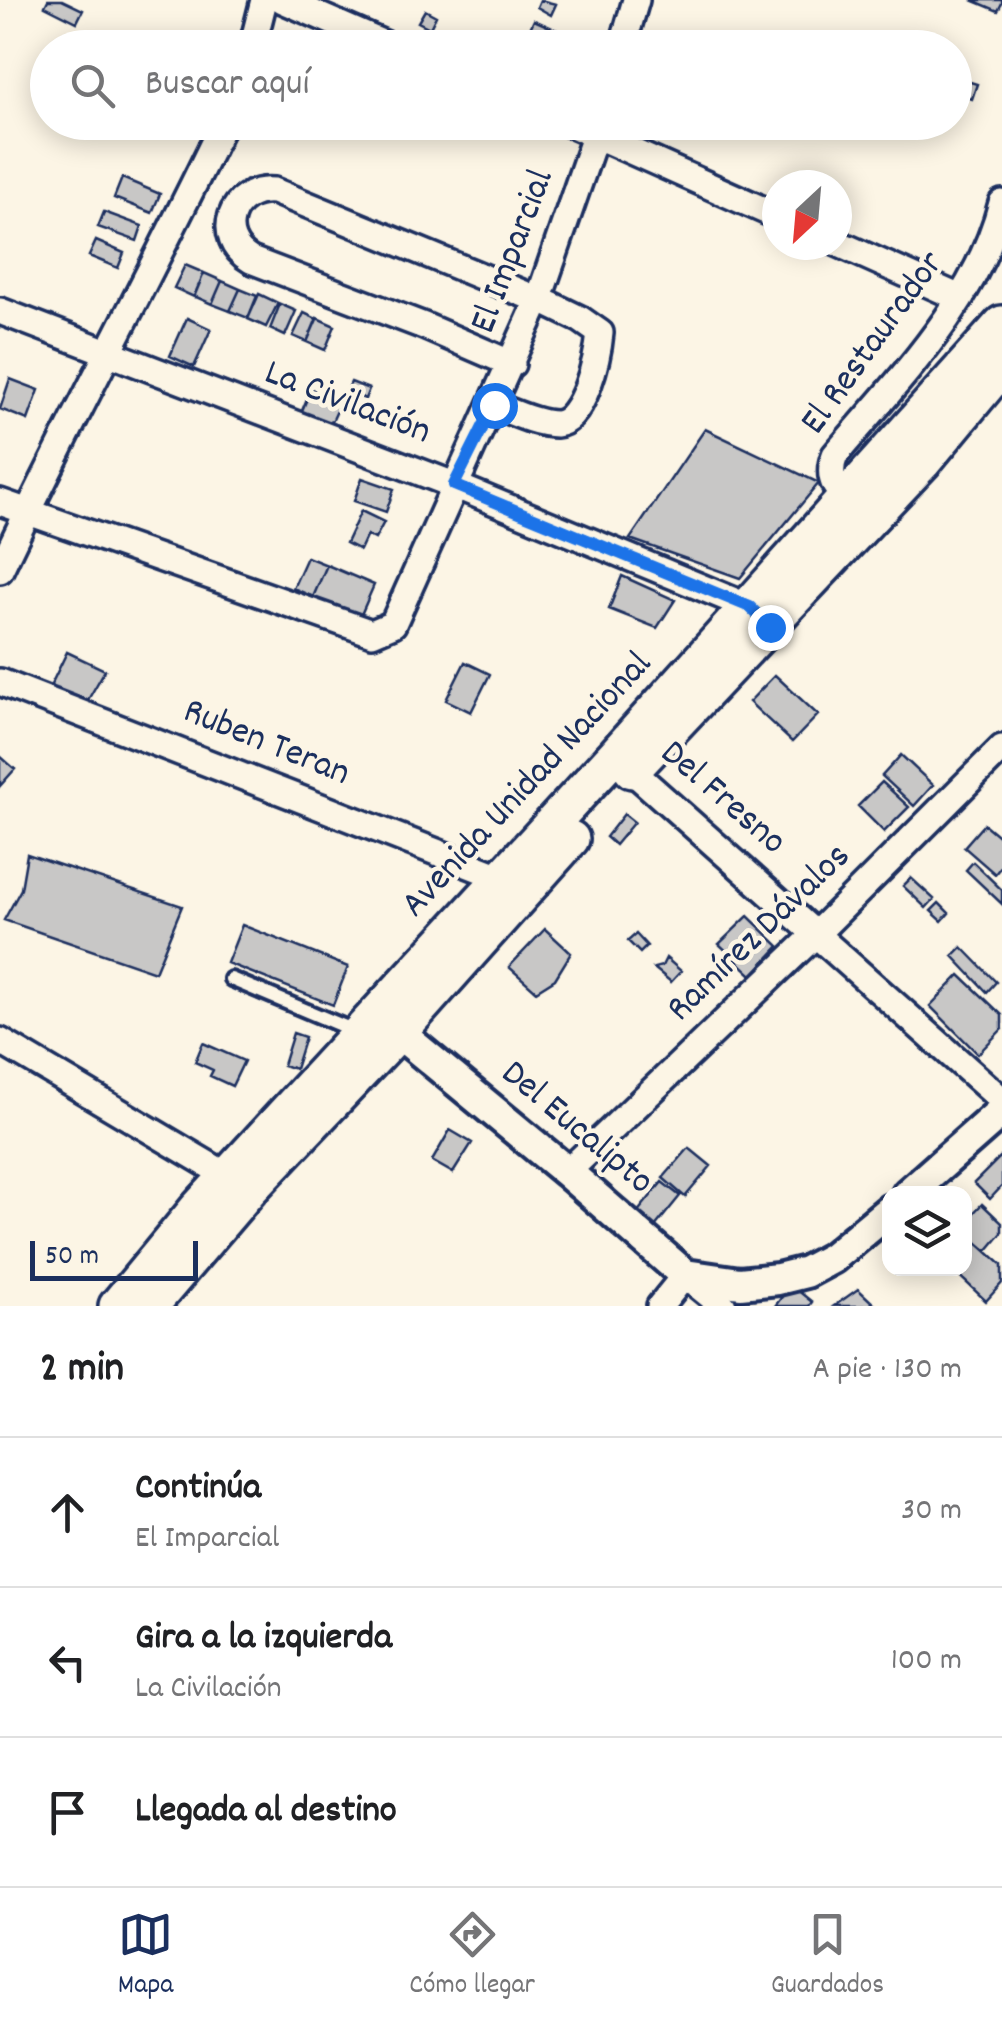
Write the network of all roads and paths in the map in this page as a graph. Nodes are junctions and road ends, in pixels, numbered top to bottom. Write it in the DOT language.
graph roads {
  1 [pos="264,0"];
  2 [pos="283,0"];
  3 [pos="636,0"];
  4 [pos="256,30"];
  5 [pos="352,30"];
  6 [pos="627,30"];
  7 [pos="216,140"];
  8 [pos="594,140"];
  9 [pos="621,140"];
  10 [pos="1002,203"];
  11 [pos="762,209"];
  12 [pos="852,250"];
  13 [pos="960,298"];
  14 [pos="538,300"];
  15 [pos="0,311"];
  16 [pos="1002,324"];
  17 [pos="107,354"];
  18 [pos="512,364"];
  19 [pos="1002,367"];
  20 [pos="494,405"];
  21 [pos="454,485"];
  22 [pos="0,502"];
  23 [pos="857,509"];
  24 [pos="28,512"];
  25 [pos="0,570"];
  26 [pos="760,617"];
  27 [pos="0,682"];
  28 [pos="1002,748"];
  29 [pos="623,763"];
  30 [pos="503,878"];
  31 [pos="817,933"];
  32 [pos="230,979"];
  33 [pos="378,1026"];
  34 [pos="0,1040"];
  35 [pos="1002,1100"];
  36 [pos="1002,1111"];
  37 [pos="567,1172"];
  38 [pos="239,1182"];
  39 [pos="917,1186"];
  40 [pos="882,1217"];
  41 [pos="685,1275"];
  42 [pos="117,1306"];
  43 [pos="150,1306"];
  44 [pos="660,1306"];
  45 [pos="723,1306"];
  1 -- 4 [label="street"];
  2 -- 5 [label="street"];
  3 -- 6 [label="street"];
  7 -- 17 [label="street"];
  8 -- 14 [label="street, El Imparcial"];
  9 -- 11 [label="street"];
  10 -- 13 [label="street, El Restaurador"];
  12 -- 13 [label="street"];
  13 -- 23 [label="street, El Restaurador"];
  14 -- 18 [label="street, El Imparcial"];
  14 -- 18 [label="street"];
  14 -- 20 [label="street"];
  15 -- 17 [label="street, La Civilación"];
  16 -- 23 [label="main road, Avenida Unidad Nacional"];
  17 -- 21 [label="street, La Civilación"];
  17 -- 24 [label="street"];
  18 -- 20 [label="street, El Imparcial"];
  19 -- 23 [label="main road, Avenida Unidad Nacional"];
  20 -- 21 [label="street, El Imparcial"];
  21 -- 24 [label="street, El Imparcial"];
  21 -- 26 [label="street, La Civilación"];
  22 -- 24 [label="street"];
  23 -- 26 [label="main road, Avenida Unidad Nacional"];
  24 -- 25 [label="street"];
  26 -- 29 [label="main road, Avenida Unidad Nacional"];
  27 -- 30 [label="street, Ruben Teran"];
  28 -- 31 [label="street, Ramírez Dávalos"];
  29 -- 30 [label="main road, Avenida Unidad Nacional"];
  29 -- 31 [label="street, Del Fresno"];
  29 -- 33 [label="main road, Avenida Unidad Nacional"];
  30 -- 33 [label="main road, Avenida Unidad Nacional"];
  31 -- 35 [label="street, Del Fresno"];
  31 -- 37 [label="street, Ramírez Dávalos"];
  32 -- 33 [label="lane"];
  33 -- 37 [label="street, Del Eucalipto"];
  33 -- 38 [label="main road, Avenida Unidad Nacional"];
  34 -- 38 [label="street"];
  36 -- 39 [label="street"];
  37 -- 41 [label="street, Del Eucalipto"];
  38 -- 42 [label="main road, Avenida Unidad Nacional"];
  38 -- 43 [label="main road, Avenida Unidad Nacional"];
  40 -- 41 [label="street"];
  41 -- 44 [label="street"];
  41 -- 45 [label="street, Del Eucalipto"];
}
